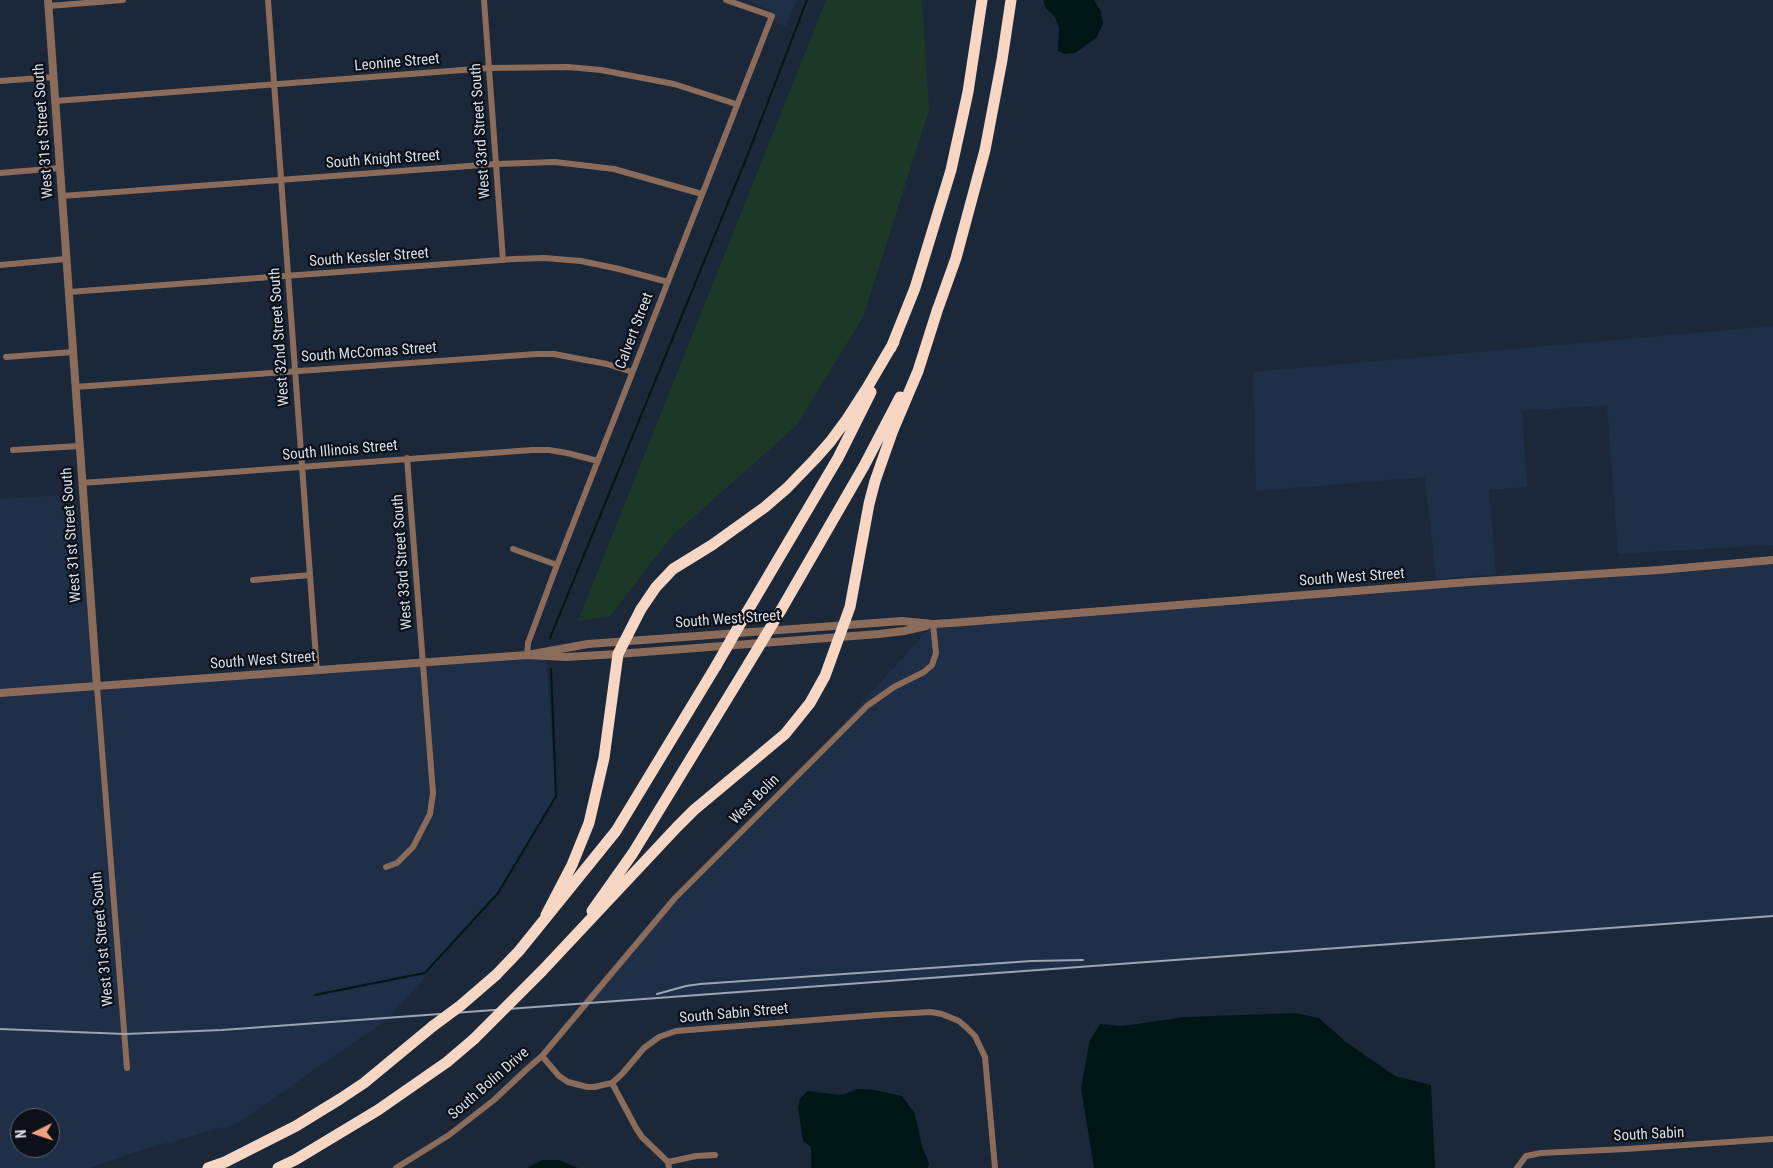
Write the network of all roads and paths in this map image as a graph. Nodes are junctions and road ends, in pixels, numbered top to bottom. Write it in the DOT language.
graph roads {
  1 [pos="123,0"];
  2 [pos="268,0"];
  3 [pos="484,0"];
  4 [pos="726,0"];
  5 [pos="982,0"];
  6 [pos="1010,0"];
  7 [pos="48,3"];
  8 [pos="489,68"];
  9 [pos="54,77"];
  10 [pos="0,81"];
  11 [pos="274,86"];
  12 [pos="55,101"];
  13 [pos="736,104"];
  14 [pos="496,164"];
  15 [pos="60,168"];
  16 [pos="0,173"];
  17 [pos="282,181"];
  18 [pos="702,194"];
  19 [pos="62,196"];
  20 [pos="66,260"];
  21 [pos="503,260"];
  22 [pos="0,265"];
  23 [pos="288,277"];
  24 [pos="668,282"];
  25 [pos="69,292"];
  26 [pos="938,308"];
  27 [pos="894,342"];
  28 [pos="73,352"];
  29 [pos="6,357"];
  30 [pos="296,371"];
  31 [pos="632,372"];
  32 [pos="75,387"];
  33 [pos="79,446"];
  34 [pos="13,450"];
  35 [pos="407,458"];
  36 [pos="598,461"];
  37 [pos="303,467"];
  38 [pos="82,483"];
  39 [pos="513,549"];
  40 [pos="1773,560"];
  41 [pos="557,565"];
  42 [pos="310,575"];
  43 [pos="253,580"];
  44 [pos="933,624"];
  45 [pos="844,625"];
  46 [pos="838,638"];
  47 [pos="624,642"];
  48 [pos="618,654"];
  49 [pos="527,656"];
  50 [pos="422,664"];
  51 [pos="318,671"];
  52 [pos="97,687"];
  53 [pos="0,693"];
  54 [pos="386,867"];
  55 [pos="546,915"];
  56 [pos="574,937"];
  57 [pos="584,1004"];
  58 [pos="542,1056"];
  59 [pos="127,1068"];
  60 [pos="612,1083"];
  61 [pos="1773,1139"];
  62 [pos="715,1154"];
  63 [pos="668,1165"];
  64 [pos="208,1168"];
  65 [pos="278,1168"];
  66 [pos="396,1168"];
  67 [pos="995,1168"];
  68 [pos="1517,1168"];
  1 -- 7 [label="street"];
  2 -- 11 [label="street, West 32nd Street South"];
  3 -- 8 [label="street, West 33rd Street South"];
  4 -- 13 [label="street, Calvert Street"];
  5 -- 27 [label="highway"];
  6 -- 26 [label="highway"];
  7 -- 9 [label="street, West 31st Street South"];
  8 -- 11 [label="street, Leonine Street"];
  8 -- 13 [label="street, Leonine Street"];
  8 -- 14 [label="street, West 33rd Street South"];
  9 -- 10 [label="street"];
  9 -- 12 [label="street, West 31st Street South"];
  11 -- 12 [label="street, Leonine Street"];
  11 -- 17 [label="street, West 32nd Street South"];
  12 -- 15 [label="street, West 31st Street South"];
  13 -- 18 [label="street, Calvert Street"];
  14 -- 17 [label="street, South Knight Street"];
  14 -- 18 [label="street, South Knight Street"];
  14 -- 21 [label="street, West 33rd Street South"];
  15 -- 16 [label="street"];
  15 -- 19 [label="street, West 31st Street South"];
  17 -- 19 [label="street, South Knight Street"];
  17 -- 23 [label="street, West 32nd Street South"];
  18 -- 24 [label="street, Calvert Street"];
  19 -- 20 [label="street, West 31st Street South"];
  20 -- 22 [label="street"];
  20 -- 25 [label="street, West 31st Street South"];
  21 -- 23 [label="street, South Kessler Street"];
  21 -- 24 [label="street, South Kessler Street"];
  23 -- 25 [label="street, South Kessler Street"];
  23 -- 30 [label="street, West 32nd Street South"];
  24 -- 31 [label="street, Calvert Street"];
  25 -- 28 [label="street, West 31st Street South"];
  26 -- 45 [label="highway"];
  26 -- 56 [label="highway, bridge"];
  27 -- 47 [label="highway"];
  27 -- 55 [label="highway, bridge"];
  28 -- 29 [label="street"];
  28 -- 32 [label="street, West 31st Street South"];
  30 -- 31 [label="street, South McComas Street"];
  30 -- 32 [label="street, South McComas Street"];
  30 -- 37 [label="street, West 32nd Street South"];
  31 -- 36 [label="street, Calvert Street"];
  32 -- 33 [label="street, West 31st Street South"];
  33 -- 34 [label="street"];
  33 -- 38 [label="street, West 31st Street South"];
  35 -- 36 [label="street, South Illinois Street"];
  35 -- 37 [label="street, South Illinois Street"];
  35 -- 50 [label="street, West 33rd Street South"];
  36 -- 41 [label="street, Calvert Street"];
  37 -- 38 [label="street, South Illinois Street"];
  37 -- 42 [label="street, West 32nd Street South"];
  38 -- 52 [label="street, West 31st Street South"];
  39 -- 41 [label="street"];
  40 -- 44 [label="street, South West Street"];
  41 -- 49 [label="street, Calvert Street"];
  42 -- 43 [label="street"];
  42 -- 51 [label="street, West 32nd Street South"];
  44 -- 45 [label="street, South West Street"];
  44 -- 46 [label="street, South West Street"];
  44 -- 57 [label="street, West Bolin"];
  45 -- 46 [label="highway"];
  45 -- 47 [label="street, South West Street"];
  46 -- 48 [label="street, South West Street"];
  46 -- 56 [label="highway"];
  47 -- 48 [label="highway"];
  47 -- 49 [label="street, South West Street"];
  48 -- 49 [label="street, South West Street"];
  48 -- 55 [label="highway"];
  49 -- 50 [label="street, South West Street"];
  50 -- 51 [label="street, South West Street"];
  50 -- 54 [label="street, West 33rd Street South"];
  51 -- 52 [label="street, South West Street"];
  52 -- 53 [label="street, South West Street"];
  52 -- 59 [label="street, West 31st Street South"];
  55 -- 64 [label="highway, bridge"];
  56 -- 65 [label="highway, bridge"];
  57 -- 58 [label="street, South Bolin Drive"];
  58 -- 60 [label="street"];
  58 -- 66 [label="street, South Bolin Drive"];
  60 -- 63 [label="street"];
  60 -- 67 [label="street, South Sabin Street"];
  61 -- 68 [label="street, South Sabin"];
  62 -- 63 [label="street"];
}
